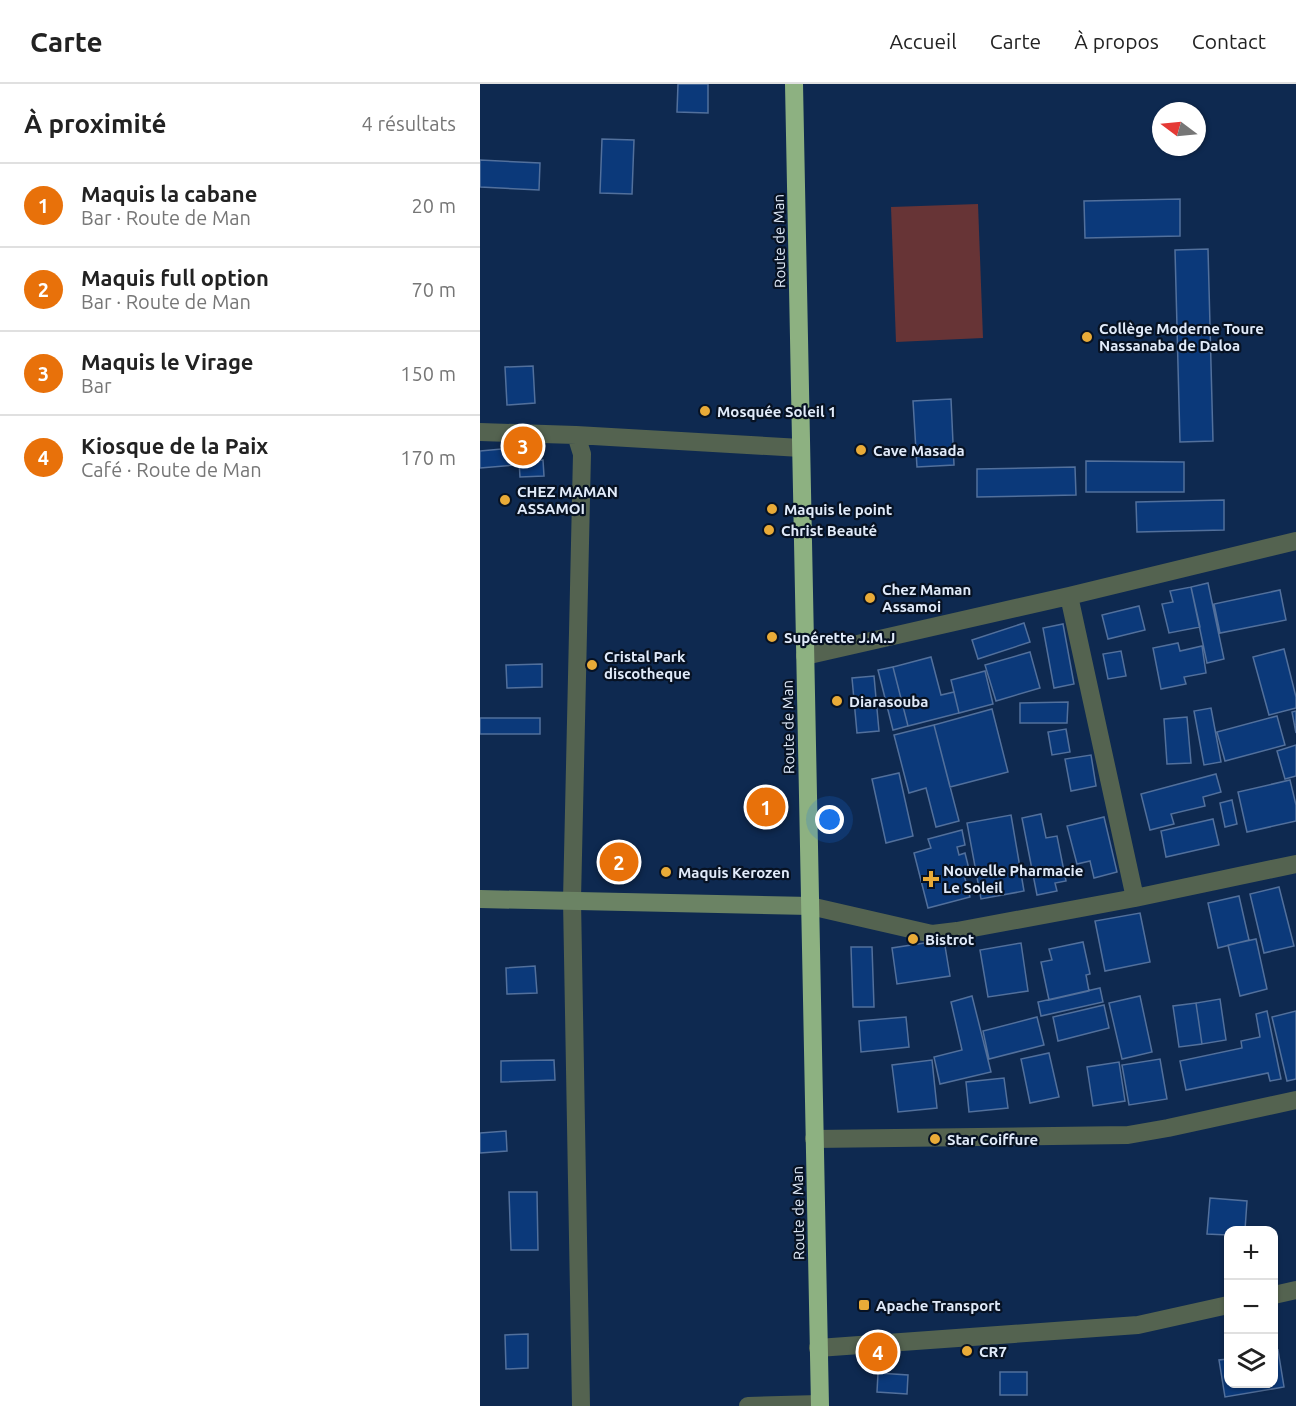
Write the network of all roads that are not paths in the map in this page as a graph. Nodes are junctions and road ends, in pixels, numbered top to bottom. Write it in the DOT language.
graph roads {
  1 [pos="794,84"];
  2 [pos="480,432"];
  3 [pos="576,435"];
  4 [pos="801,448"];
  5 [pos="1296,541"];
  6 [pos="1069,596"];
  7 [pos="805,656"];
  8 [pos="1296,864"];
  9 [pos="1135,898"];
  10 [pos="480,899"];
  11 [pos="572,900"];
  12 [pos="810,906"];
  13 [pos="1296,1100"];
  14 [pos="814,1139"];
  15 [pos="1296,1290"];
  16 [pos="1278,1294"];
  17 [pos="1224,1306"];
  18 [pos="818,1348"];
  19 [pos="819,1405"];
  20 [pos="581,1406"];
  21 [pos="748,1406"];
  1 -- 4 [label="highway, Route de Man"];
  2 -- 3 [label="street"];
  3 -- 4 [label="street"];
  3 -- 11 [label="street"];
  4 -- 7 [label="highway, Route de Man"];
  5 -- 6 [label="street"];
  6 -- 7 [label="street"];
  6 -- 9 [label="street"];
  7 -- 12 [label="highway, Route de Man"];
  8 -- 9 [label="street"];
  9 -- 12 [label="street"];
  10 -- 11 [label="street"];
  11 -- 12 [label="street"];
  11 -- 20 [label="street"];
  12 -- 14 [label="highway, Route de Man"];
  13 -- 14 [label="street"];
  14 -- 18 [label="highway, Route de Man"];
  15 -- 16 [label="street"];
  17 -- 18 [label="street"];
  18 -- 19 [label="highway, Route de Man"];
  19 -- 21 [label="street"];
}
